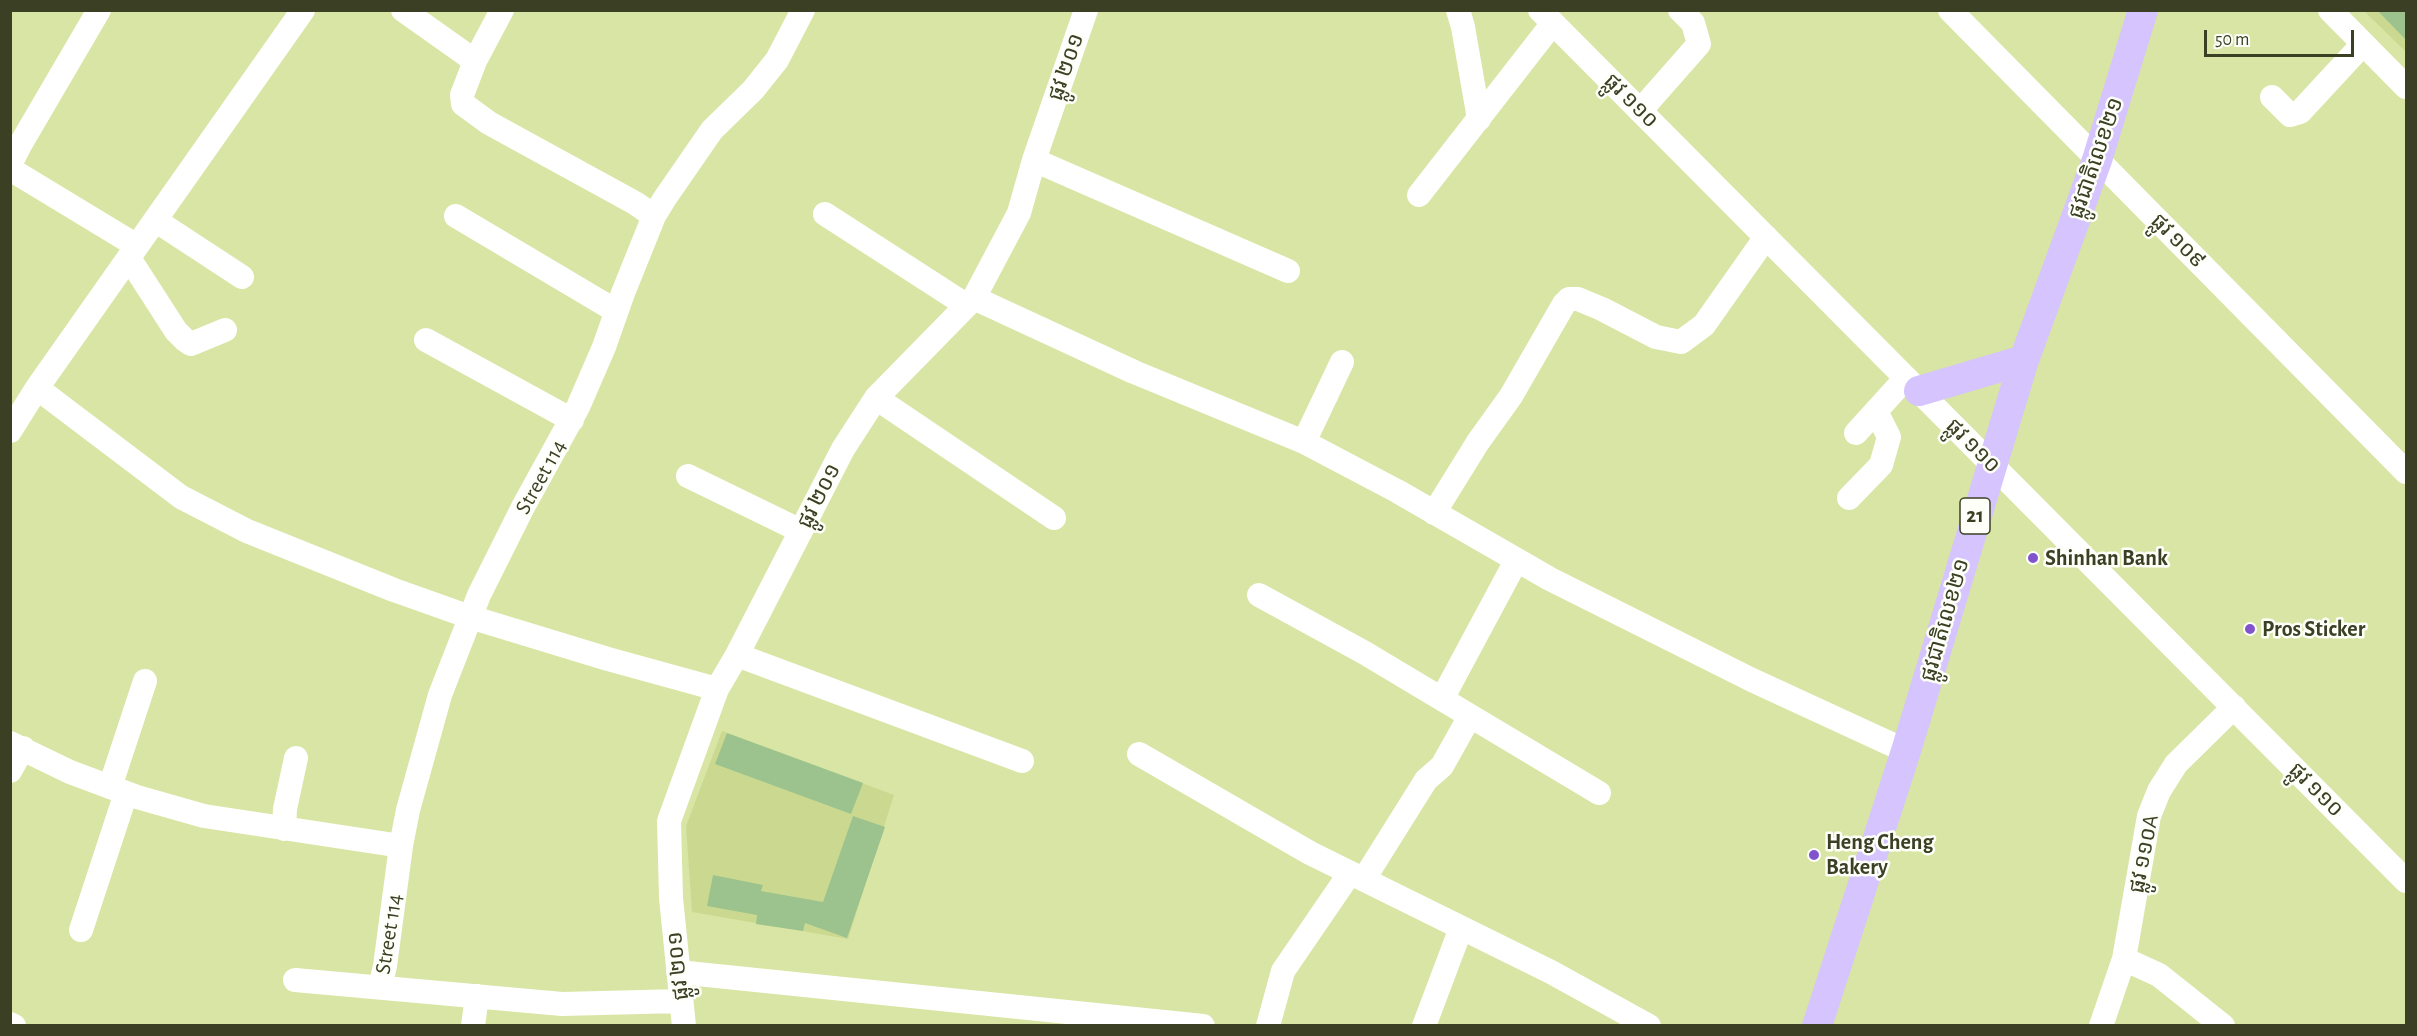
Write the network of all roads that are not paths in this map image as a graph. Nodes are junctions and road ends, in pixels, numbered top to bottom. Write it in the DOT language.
graph roads {
  1 [pos="99,10"];
  2 [pos="303,10"];
  3 [pos="403,10"];
  4 [pos="502,10"];
  5 [pos="803,10"];
  6 [pos="1086,10"];
  7 [pos="1458,10"];
  8 [pos="1680,10"];
  9 [pos="1950,10"];
  10 [pos="2143,10"];
  11 [pos="2330,10"];
  12 [pos="1546,17"];
  13 [pos="2363,44"];
  14 [pos="475,61"];
  15 [pos="2406,87"];
  16 [pos="2272,98"];
  17 [pos="1640,111"];
  18 [pos="1479,120"];
  19 [pos="1034,160"];
  20 [pos="2097,160"];
  21 [pos="10,167"];
  22 [pos="1419,195"];
  23 [pos="825,214"];
  24 [pos="456,216"];
  25 [pos="654,216"];
  26 [pos="156,220"];
  27 [pos="1766,237"];
  28 [pos="133,252"];
  29 [pos="1288,271"];
  30 [pos="242,277"];
  31 [pos="970,302"];
  32 [pos="616,310"];
  33 [pos="225,330"];
  34 [pos="426,340"];
  35 [pos="2024,360"];
  36 [pos="1342,362"];
  37 [pos="1913,385"];
  38 [pos="37,388"];
  39 [pos="876,398"];
  40 [pos="1876,411"];
  41 [pos="572,420"];
  42 [pos="10,431"];
  43 [pos="1856,432"];
  44 [pos="1304,442"];
  45 [pos="2403,461"];
  46 [pos="1991,464"];
  47 [pos="688,476"];
  48 [pos="1848,498"];
  49 [pos="1434,513"];
  50 [pos="1053,518"];
  51 [pos="801,531"];
  52 [pos="1516,561"];
  53 [pos="1260,595"];
  54 [pos="470,617"];
  55 [pos="737,655"];
  56 [pos="145,681"];
  57 [pos="717,689"];
  58 [pos="1442,699"];
  59 [pos="2234,707"];
  60 [pos="1470,716"];
  61 [pos="16,746"];
  62 [pos="1906,751"];
  63 [pos="1139,754"];
  64 [pos="296,758"];
  65 [pos="1022,761"];
  66 [pos="10,771"];
  67 [pos="118,790"];
  68 [pos="1599,793"];
  69 [pos="284,829"];
  70 [pos="401,846"];
  71 [pos="1357,876"];
  72 [pos="2406,881"];
  73 [pos="1461,928"];
  74 [pos="81,930"];
  75 [pos="2124,959"];
  76 [pos="678,972"];
  77 [pos="295,980"];
  78 [pos="380,987"];
  79 [pos="477,996"];
  80 [pos="681,1000"];
  81 [pos="1106,1020"];
  82 [pos="473,1026"];
  83 [pos="684,1026"];
  84 [pos="1203,1026"];
  85 [pos="1268,1026"];
  86 [pos="1424,1026"];
  87 [pos="1649,1026"];
  88 [pos="1817,1026"];
  89 [pos="2101,1026"];
  90 [pos="2223,1026"];
  1 -- 21 [label="street"];
  2 -- 26 [label="street"];
  3 -- 14 [label="street"];
  4 -- 14 [label="street"];
  5 -- 25 [label="street, Street 114"];
  6 -- 19 [label="street, ផ្លូវ ២០១"];
  7 -- 18 [label="street"];
  8 -- 17 [label="street"];
  9 -- 20 [label="street, ផ្លូវ ១០៩"];
  10 -- 20 [label="main road, ផ្លូវជាតិលេខ២១ / 21"];
  11 -- 13 [label="street"];
  12 -- 17 [label="street, ផ្លូវ ១១០"];
  12 -- 18 [label="street"];
  13 -- 15 [label="street"];
  13 -- 16 [label="street"];
  14 -- 25 [label="street"];
  17 -- 27 [label="street, ផ្លូវ ១១០"];
  18 -- 22 [label="street"];
  19 -- 29 [label="street"];
  19 -- 31 [label="street, ផ្លូវ ២០១"];
  20 -- 35 [label="main road, ផ្លូវជាតិលេខ២១ / 21"];
  20 -- 45 [label="street, ផ្លូវ ១០៩"];
  21 -- 28 [label="street"];
  23 -- 31 [label="street"];
  24 -- 32 [label="street"];
  25 -- 32 [label="street, Street 114"];
  26 -- 28 [label="street"];
  26 -- 30 [label="street"];
  27 -- 37 [label="street, ផ្លូវ ១១០"];
  27 -- 49 [label="street"];
  28 -- 33 [label="street"];
  28 -- 38 [label="street"];
  31 -- 39 [label="street, ផ្លូវ ២០១"];
  31 -- 44 [label="street"];
  32 -- 41 [label="street, Street 114"];
  34 -- 41 [label="street"];
  35 -- 37 [label="main road"];
  35 -- 46 [label="main road, ផ្លូវជាតិលេខ២១ / 21"];
  36 -- 44 [label="street"];
  37 -- 40 [label="street"];
  37 -- 46 [label="street, ផ្លូវ ១១០"];
  38 -- 42 [label="street"];
  38 -- 54 [label="street"];
  39 -- 50 [label="street"];
  39 -- 51 [label="street, ផ្លូវ ២០១"];
  40 -- 43 [label="street"];
  40 -- 48 [label="street"];
  41 -- 54 [label="street, Street 114"];
  44 -- 49 [label="street"];
  46 -- 59 [label="street, ផ្លូវ ១១០"];
  46 -- 62 [label="main road, ផ្លូវជាតិលេខ២១ / 21"];
  47 -- 51 [label="street"];
  49 -- 52 [label="street"];
  51 -- 55 [label="street, ផ្លូវ ២០១"];
  52 -- 58 [label="street"];
  52 -- 62 [label="street"];
  53 -- 58 [label="street"];
  54 -- 57 [label="street"];
  54 -- 70 [label="street, Street 114"];
  55 -- 57 [label="street, ផ្លូវ ២០១"];
  55 -- 65 [label="street"];
  56 -- 67 [label="street"];
  57 -- 76 [label="street, ផ្លូវ ២០១"];
  58 -- 60 [label="street"];
  59 -- 72 [label="street, ផ្លូវ ១១០"];
  59 -- 75 [label="street, ផ្លូវ ១១០A"];
  60 -- 68 [label="street"];
  60 -- 71 [label="street"];
  61 -- 66 [label="street"];
  61 -- 67 [label="street"];
  62 -- 88 [label="main road, ផ្លូវជាតិលេខ២១ / 21"];
  63 -- 71 [label="street"];
  64 -- 69 [label="street"];
  67 -- 69 [label="street"];
  67 -- 74 [label="street"];
  69 -- 70 [label="street"];
  70 -- 78 [label="street, Street 114"];
  71 -- 73 [label="street"];
  71 -- 85 [label="street"];
  73 -- 86 [label="street"];
  73 -- 87 [label="street"];
  75 -- 89 [label="street, ផ្លូវ ១១០A"];
  75 -- 90 [label="street"];
  76 -- 80 [label="street, ផ្លូវ ២០១"];
  76 -- 81 [label="street"];
  77 -- 78 [label="street"];
  78 -- 79 [label="street"];
  79 -- 80 [label="street"];
  79 -- 82 [label="street"];
  80 -- 83 [label="street, ផ្លូវ ២០១"];
  81 -- 84 [label="street"];
}
